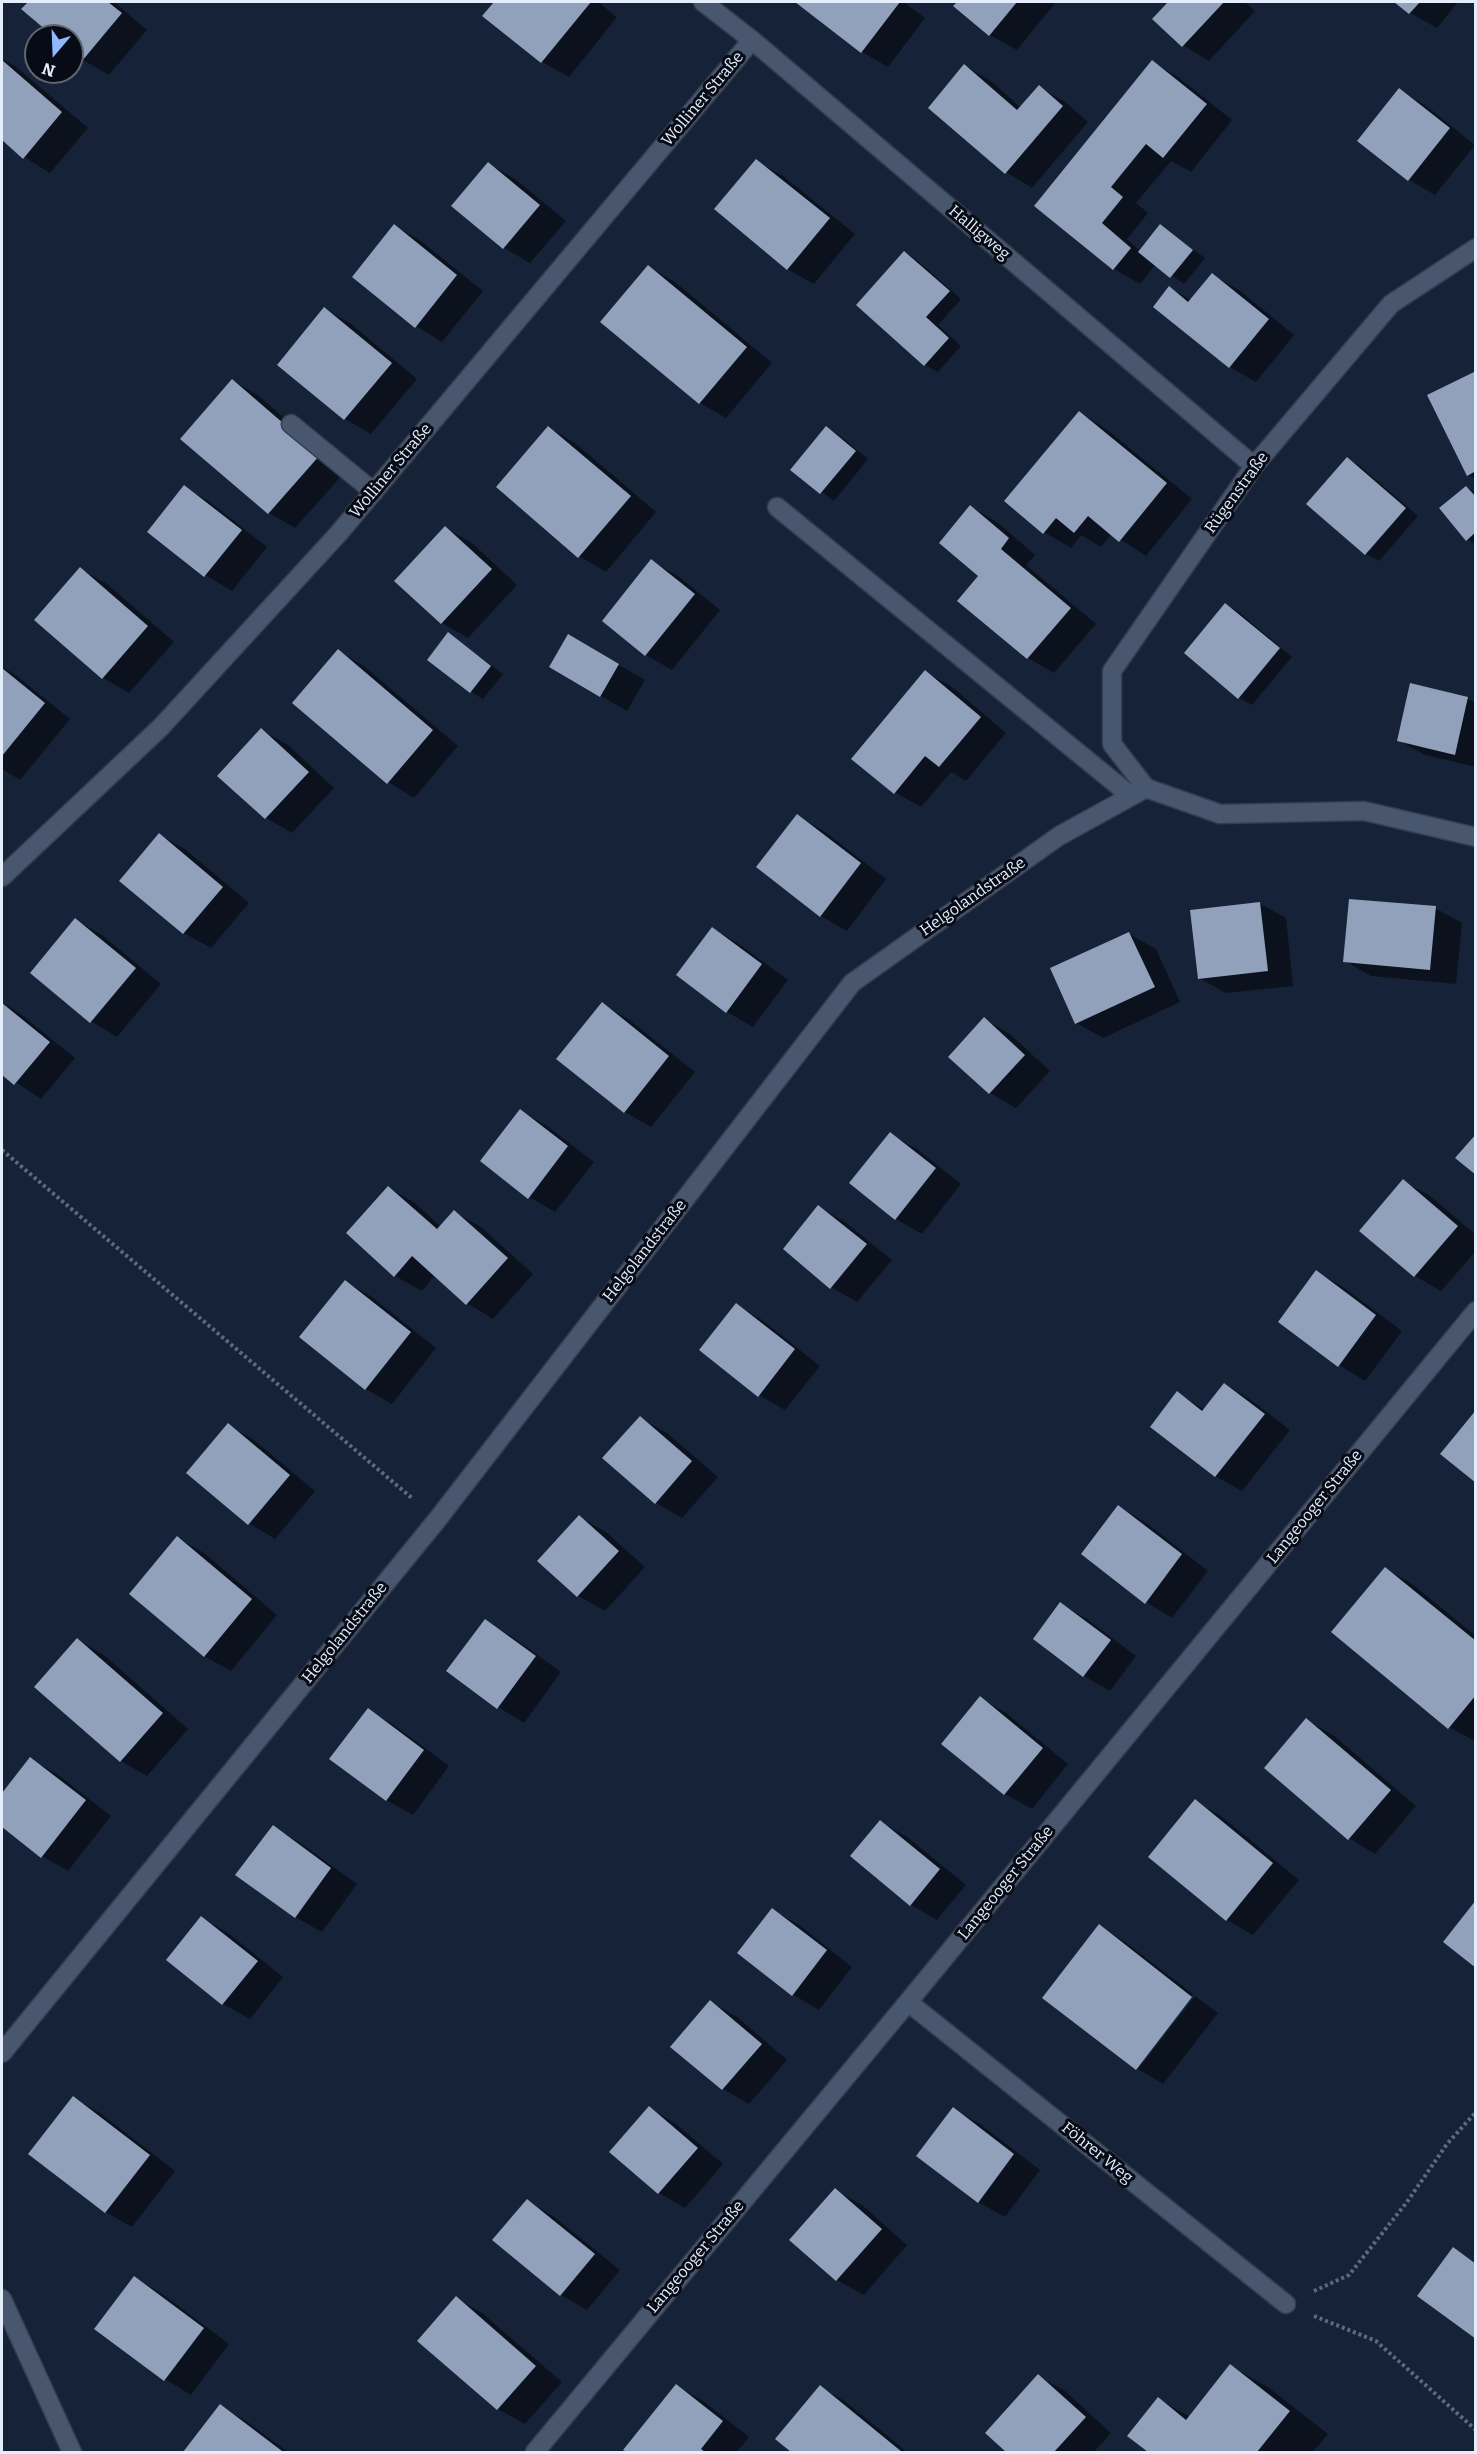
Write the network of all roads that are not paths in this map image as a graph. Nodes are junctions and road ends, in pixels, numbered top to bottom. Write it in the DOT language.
graph roads {
  1 [pos="703,2"];
  2 [pos="752,40"];
  3 [pos="1476,248"];
  4 [pos="291,424"];
  5 [pos="1254,466"];
  6 [pos="374,492"];
  7 [pos="777,507"];
  8 [pos="1138,792"];
  9 [pos="1476,837"];
  10 [pos="2,877"];
  11 [pos="1476,1311"];
  12 [pos="908,2002"];
  13 [pos="2,2053"];
  14 [pos="2,2299"];
  15 [pos="1286,2304"];
  16 [pos="72,2452"];
  17 [pos="535,2452"];
  1 -- 2 [label="street, Halligweg"];
  2 -- 5 [label="street, Halligweg"];
  2 -- 6 [label="street, Wolliner Straße"];
  3 -- 5 [label="street, Rügenstraße"];
  4 -- 6 [label="street"];
  5 -- 8 [label="street, Rügenstraße"];
  6 -- 10 [label="street, Wolliner Straße"];
  7 -- 8 [label="street"];
  8 -- 9 [label="street"];
  8 -- 13 [label="street, Helgolandstraße"];
  11 -- 12 [label="street, Langeooger Straße"];
  12 -- 15 [label="street, Föhrer Weg"];
  12 -- 17 [label="street, Langeooger Straße"];
  14 -- 16 [label="street"];
}
